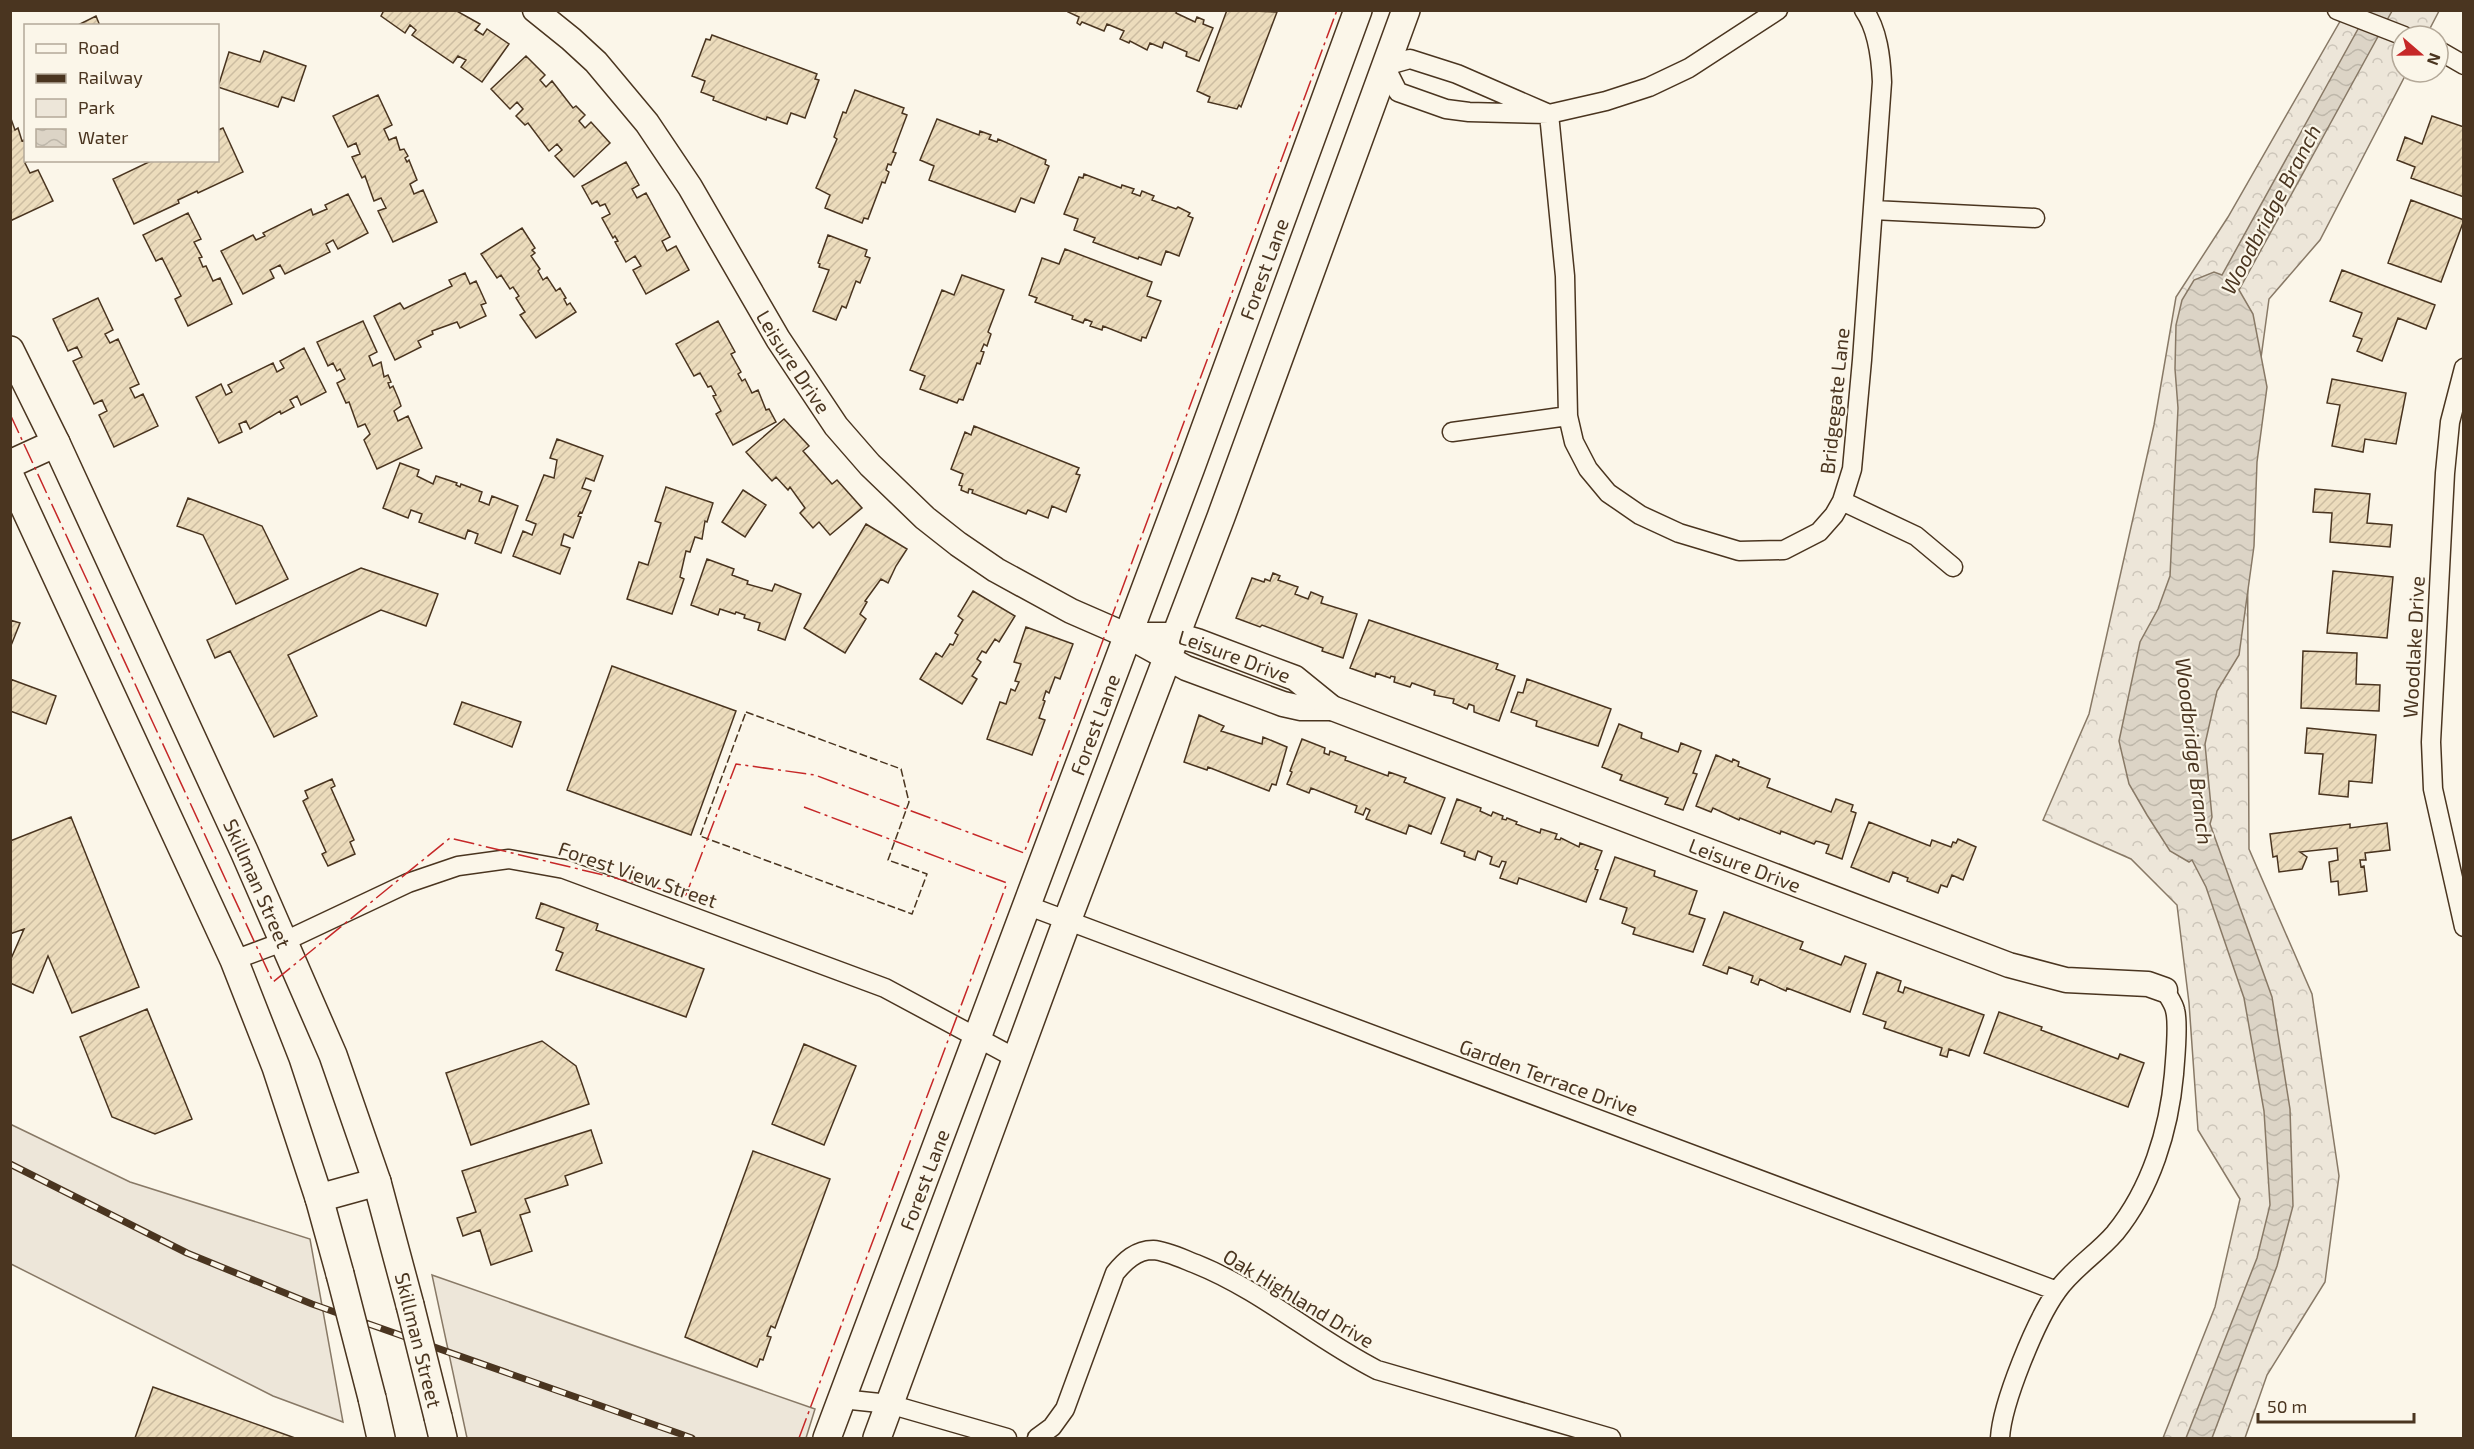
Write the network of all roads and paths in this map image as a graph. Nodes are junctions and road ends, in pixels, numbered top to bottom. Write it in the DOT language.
graph roads {
  1 [pos="535,10"];
  2 [pos="1358,10"];
  3 [pos="1406,10"];
  4 [pos="1778,10"];
  5 [pos="1864,10"];
  6 [pos="2337,10"];
  7 [pos="2390,31"];
  8 [pos="1345,47"];
  9 [pos="2450,57"];
  10 [pos="2463,65"];
  11 [pos="1385,66"];
  12 [pos="1549,114"];
  13 [pos="1873,210"];
  14 [pos="2035,218"];
  15 [pos="10,350"];
  16 [pos="2463,369"];
  17 [pos="1568,416"];
  18 [pos="1452,432"];
  19 [pos="56,443"];
  20 [pos="10,464"];
  21 [pos="10,476"];
  22 [pos="1842,501"];
  23 [pos="1953,567"];
  24 [pos="1126,635"];
  25 [pos="1172,647"];
  26 [pos="1026,905"];
  27 [pos="1067,921"];
  28 [pos="2463,927"];
  29 [pos="285,941"];
  30 [pos="234,960"];
  31 [pos="2165,990"];
  32 [pos="977,1038"];
  33 [pos="1017,1059"];
  34 [pos="377,1182"];
  35 [pos="320,1198"];
  36 [pos="2057,1291"];
  37 [pos="889,1404"];
  38 [pos="834,1420"];
  39 [pos="440,1428"];
  40 [pos="381,1438"];
  41 [pos="877,1438"];
  42 [pos="1007,1438"];
  43 [pos="1037,1438"];
  44 [pos="1611,1438"];
  45 [pos="2000,1438"];
  1 -- 24 [label="street, Leisure Drive"];
  2 -- 8 [label="main road, Forest Lane"];
  3 -- 11 [label="main road"];
  4 -- 12 [label="street"];
  5 -- 13 [label="street, Bridgegate Lane"];
  6 -- 7 [label="street"];
  8 -- 11 [label="main road"];
  8 -- 24 [label="main road, Forest Lane"];
  9 -- 10 [label="street"];
  11 -- 12 [label="street"];
  11 -- 12 [label="street"];
  11 -- 25 [label="main road"];
  12 -- 17 [label="street, Bridgegate Lane"];
  13 -- 14 [label="street"];
  13 -- 22 [label="street, Bridgegate Lane"];
  15 -- 19 [label="main road, Skillman Street"];
  16 -- 28 [label="street, Woodlake Drive"];
  17 -- 18 [label="street"];
  17 -- 22 [label="street, Bridgegate Lane"];
  19 -- 20 [label="main road"];
  19 -- 29 [label="main road, Skillman Street"];
  21 -- 30 [label="main road"];
  22 -- 23 [label="street"];
  24 -- 25 [label="street, Leisure Drive"];
  24 -- 26 [label="main road, Forest Lane"];
  25 -- 27 [label="main road"];
  25 -- 31 [label="street, Leisure Drive"];
  26 -- 27 [label="street, Garden Terrace Drive"];
  26 -- 32 [label="main road, Forest Lane"];
  27 -- 33 [label="main road"];
  27 -- 36 [label="street, Garden Terrace Drive"];
  29 -- 30 [label="street, Forest View Street"];
  29 -- 32 [label="street, Forest View Street"];
  29 -- 34 [label="main road, Skillman Street"];
  30 -- 35 [label="main road"];
  31 -- 36 [label="street"];
  32 -- 33 [label="street, Forest View Street"];
  32 -- 38 [label="main road, Forest Lane"];
  33 -- 37 [label="main road"];
  34 -- 35 [label="main road"];
  34 -- 39 [label="main road, Skillman Street, bridge"];
  35 -- 40 [label="main road, bridge"];
  36 -- 45 [label="street"];
  37 -- 38 [label="street"];
  37 -- 41 [label="main road"];
  37 -- 42 [label="street"];
  43 -- 44 [label="street, Oak Highland Drive"];
}
